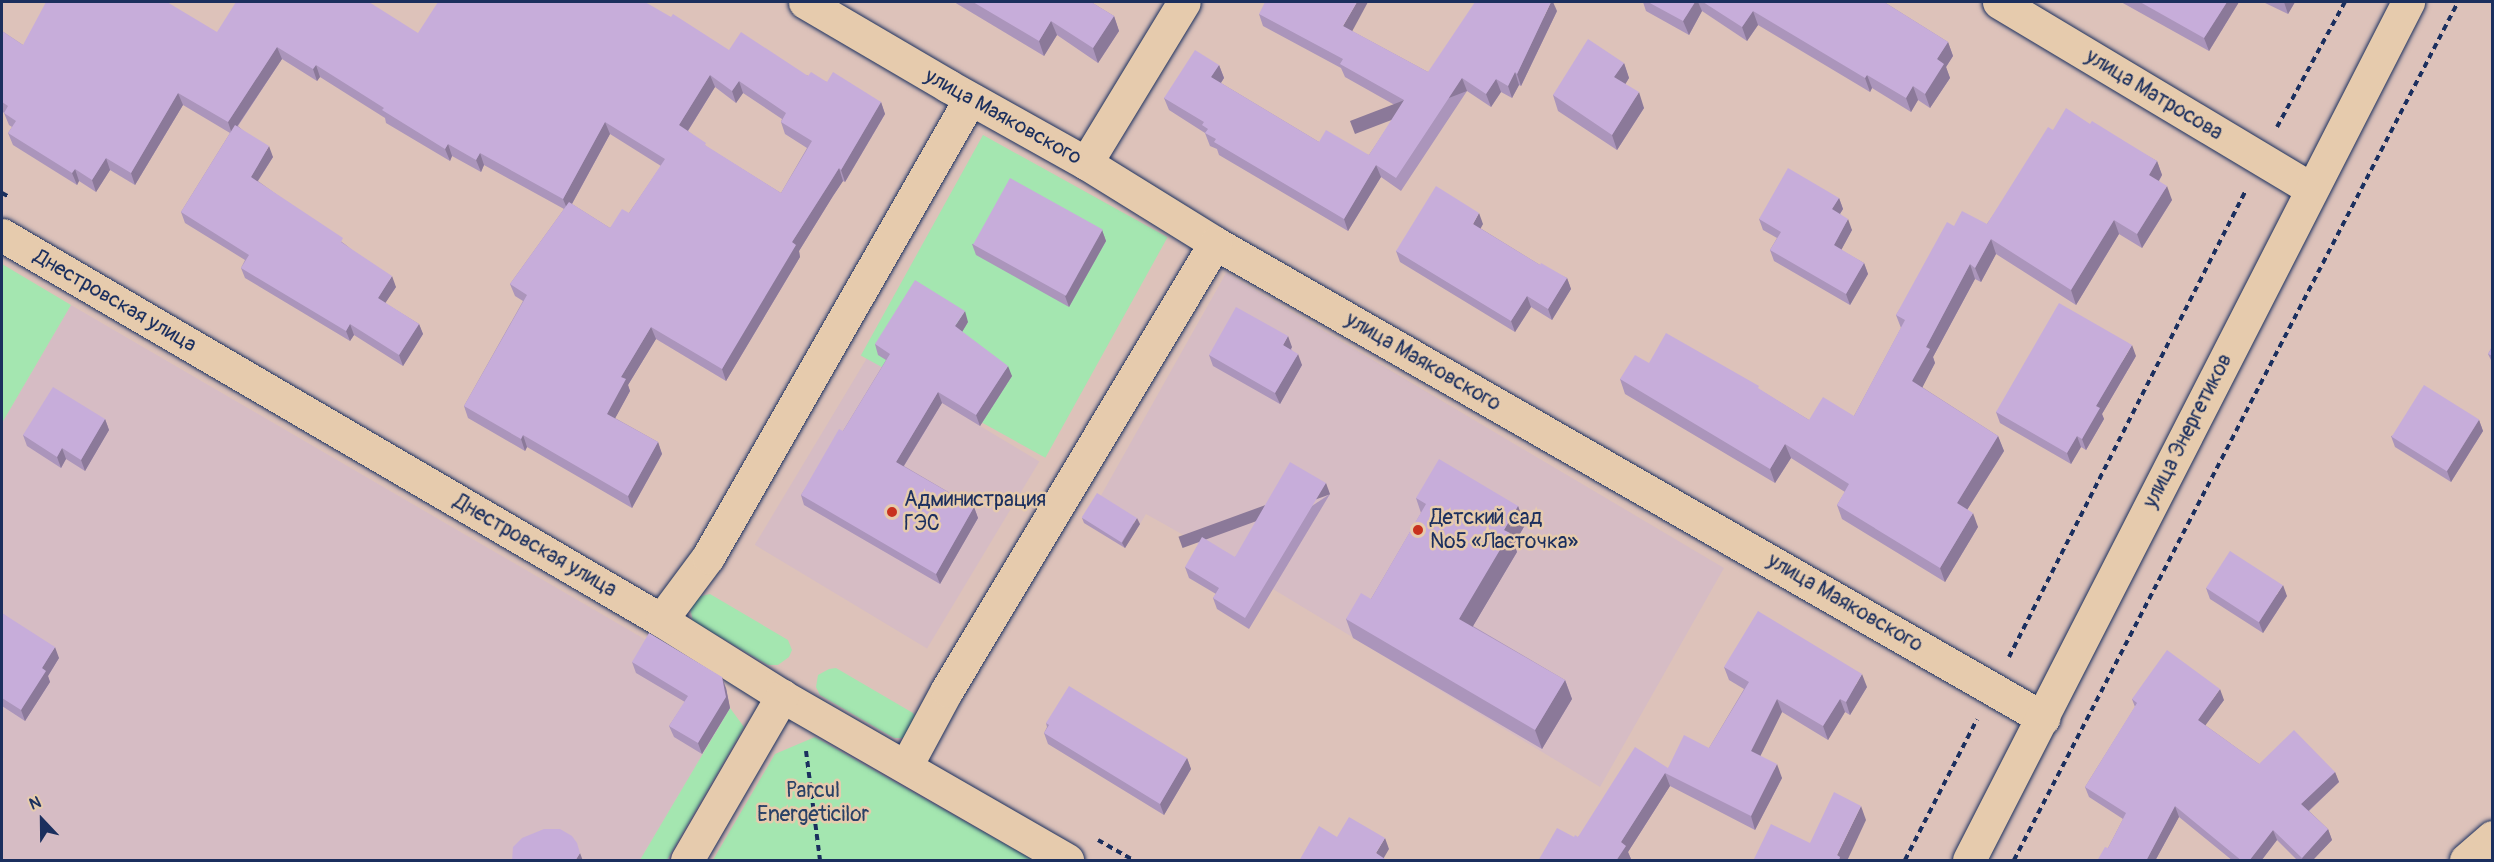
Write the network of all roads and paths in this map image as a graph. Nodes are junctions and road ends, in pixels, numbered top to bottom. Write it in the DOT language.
graph roads {
  1 [pos="805,2"];
  2 [pos="1184,2"];
  3 [pos="1999,2"];
  4 [pos="2345,2"];
  5 [pos="2408,2"];
  6 [pos="2458,2"];
  7 [pos="970,99"];
  8 [pos="2261,159"];
  9 [pos="1086,163"];
  10 [pos="2310,188"];
  11 [pos="2,235"];
  12 [pos="1215,243"];
  13 [pos="661,620"];
  14 [pos="1993,688"];
  15 [pos="791,700"];
  16 [pos="2043,718"];
  17 [pos="906,766"];
  18 [pos="2493,837"];
  19 [pos="1094,838"];
  20 [pos="687,861"];
  21 [pos="820,861"];
  22 [pos="1066,861"];
  23 [pos="1134,861"];
  24 [pos="1905,861"];
  25 [pos="1969,861"];
  26 [pos="2014,861"];
  27 [pos="2466,861"];
  1 -- 7 [label="street, улица Маяковского"];
  2 -- 9 [label="street"];
  3 -- 8 [label="street, улица Матросова"];
  4 -- 8 [label="path"];
  5 -- 10 [label="street, улица Энергетиков"];
  6 -- 26 [label="path"];
  7 -- 9 [label="street, улица Маяковского"];
  7 -- 13 [label="street"];
  8 -- 10 [label="street, улица Матросова"];
  8 -- 14 [label="path"];
  9 -- 12 [label="street, улица Маяковского"];
  10 -- 16 [label="street, улица Энергетиков"];
  11 -- 13 [label="street, Днестровская улица"];
  12 -- 14 [label="street, улица Маяковского"];
  12 -- 17 [label="street"];
  13 -- 15 [label="street, Днестровская улица"];
  14 -- 16 [label="street, улица Маяковского"];
  14 -- 24 [label="path"];
  15 -- 17 [label="street, Днестровская улица"];
  15 -- 20 [label="street"];
  15 -- 21 [label="path"];
  16 -- 25 [label="street, улица Энергетиков"];
  17 -- 22 [label="street, Днестровская улица"];
  18 -- 27 [label="street"];
  19 -- 23 [label="path"];
}
